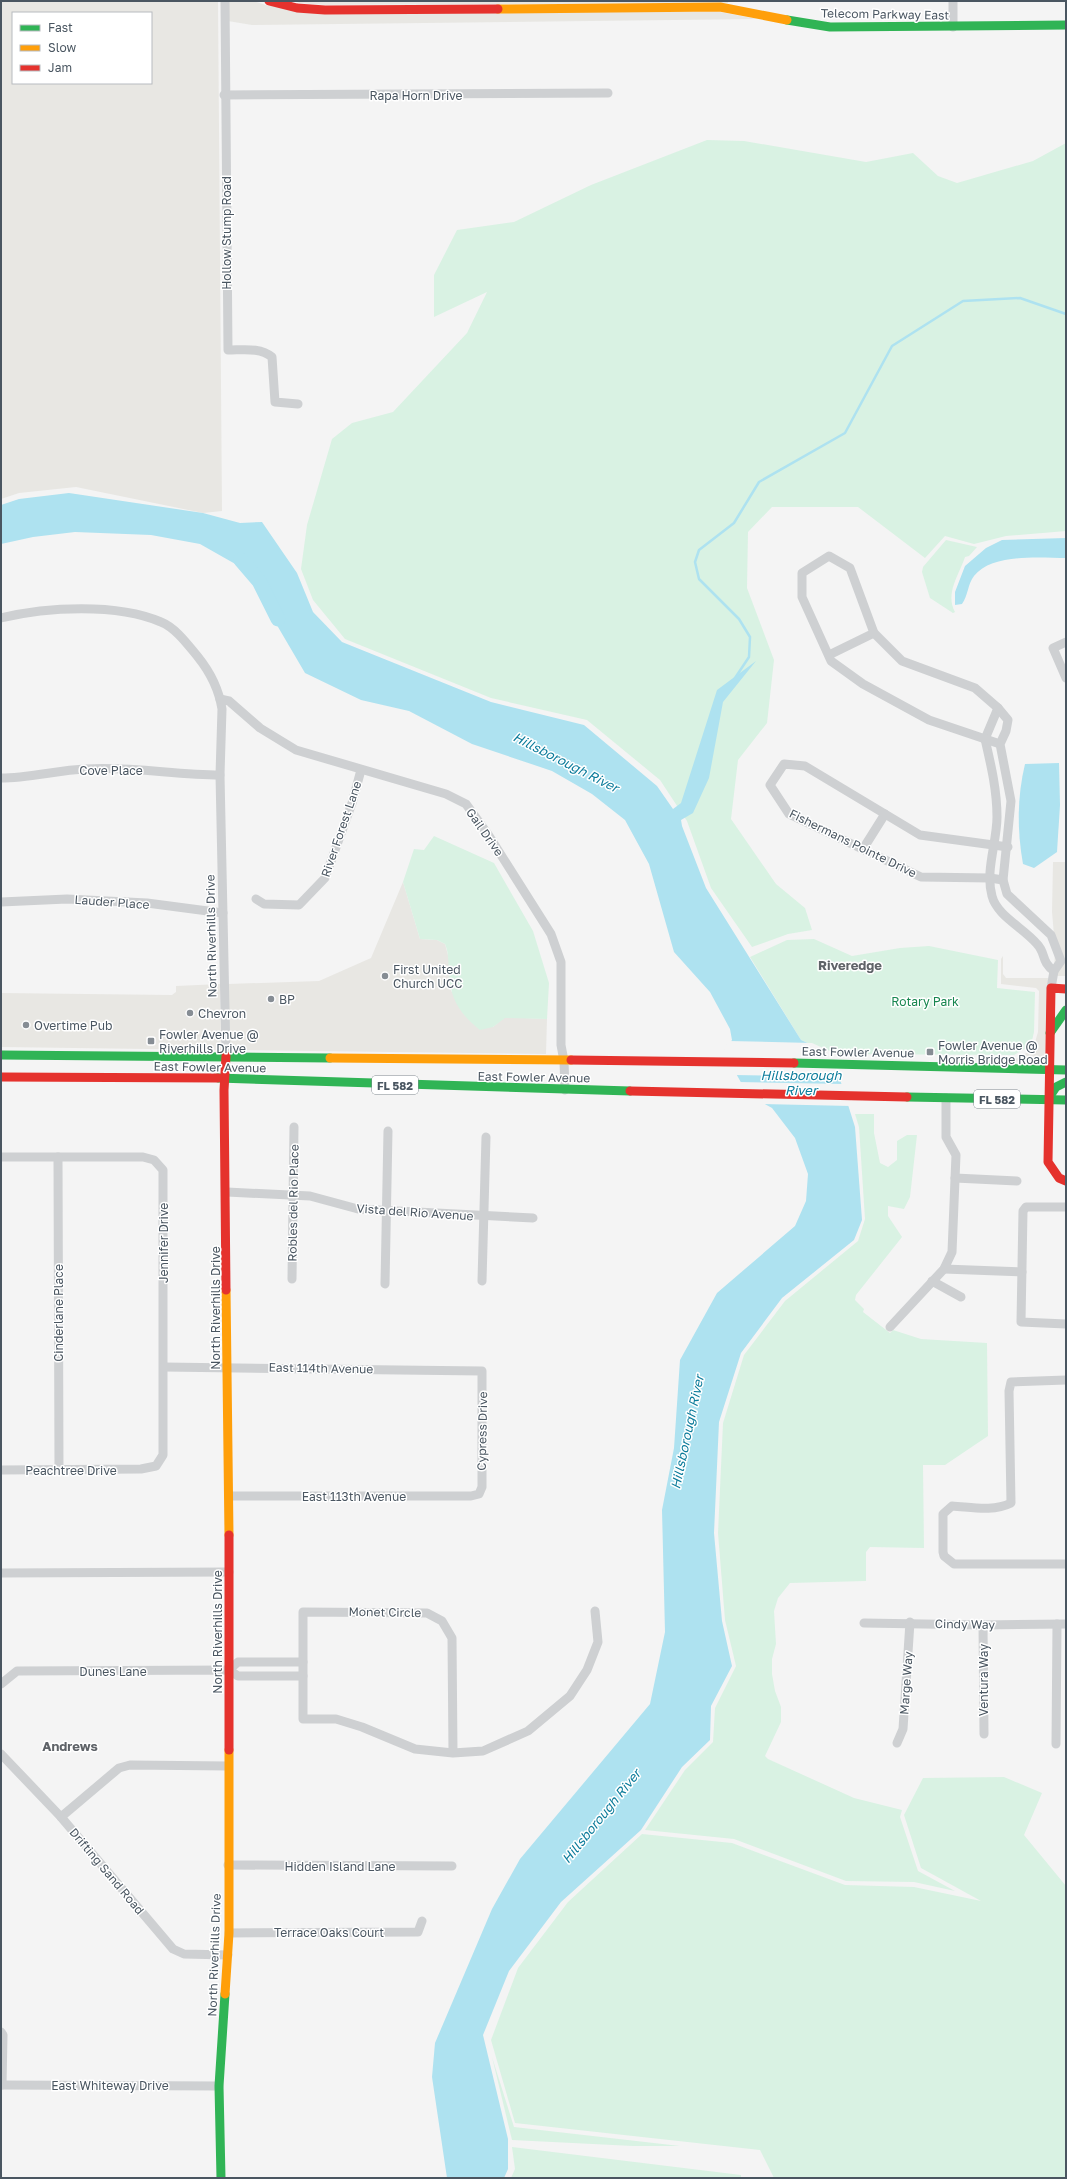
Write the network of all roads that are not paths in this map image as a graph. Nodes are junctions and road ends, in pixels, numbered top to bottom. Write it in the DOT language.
graph roads {
  1 [pos="225,1"];
  2 [pos="269,1"];
  3 [pos="288,1"];
  4 [pos="953,1"];
  5 [pos="297,8"];
  6 [pos="1066,25"];
  7 [pos="953,27"];
  8 [pos="608,93"];
  9 [pos="224,95"];
  10 [pos="298,404"];
  11 [pos="1,618"];
  12 [pos="874,633"];
  13 [pos="1066,642"];
  14 [pos="828,655"];
  15 [pos="1066,678"];
  16 [pos="220,699"];
  17 [pos="998,708"];
  18 [pos="985,739"];
  19 [pos="1000,744"];
  20 [pos="361,770"];
  21 [pos="220,776"];
  22 [pos="1007,776"];
  23 [pos="1,778"];
  24 [pos="995,778"];
  25 [pos="885,814"];
  26 [pos="994,846"];
  27 [pos="1008,847"];
  28 [pos="863,849"];
  29 [pos="990,878"];
  30 [pos="1003,880"];
  31 [pos="256,899"];
  32 [pos="1,902"];
  33 [pos="223,913"];
  34 [pos="1054,972"];
  35 [pos="1051,988"];
  36 [pos="1066,989"];
  37 [pos="1066,1010"];
  38 [pos="1050,1032"];
  39 [pos="1,1055"];
  40 [pos="226,1056"];
  41 [pos="564,1061"];
  42 [pos="1049,1070"];
  43 [pos="1066,1070"];
  44 [pos="1,1077"];
  45 [pos="225,1078"];
  46 [pos="1066,1082"];
  47 [pos="565,1090"];
  48 [pos="946,1098"];
  49 [pos="1048,1099"];
  50 [pos="1066,1100"];
  51 [pos="294,1127"];
  52 [pos="388,1131"];
  53 [pos="486,1137"];
  54 [pos="1,1157"];
  55 [pos="58,1157"];
  56 [pos="955,1178"];
  57 [pos="1017,1181"];
  58 [pos="1066,1181"];
  59 [pos="227,1192"];
  60 [pos="293,1194"];
  61 [pos="1066,1207"];
  62 [pos="388,1211"];
  63 [pos="484,1216"];
  64 [pos="533,1218"];
  65 [pos="944,1269"];
  66 [pos="1022,1272"];
  67 [pos="292,1279"];
  68 [pos="482,1281"];
  69 [pos="932,1281"];
  70 [pos="386,1284"];
  71 [pos="961,1297"];
  72 [pos="1066,1324"];
  73 [pos="890,1327"];
  74 [pos="164,1367"];
  75 [pos="227,1367"];
  76 [pos="479,1370"];
  77 [pos="1066,1380"];
  78 [pos="1,1470"];
  79 [pos="58,1470"];
  80 [pos="141,1470"];
  81 [pos="479,1494"];
  82 [pos="229,1496"];
  83 [pos="1066,1564"];
  84 [pos="229,1572"];
  85 [pos="1,1573"];
  86 [pos="595,1610"];
  87 [pos="910,1622"];
  88 [pos="864,1623"];
  89 [pos="1062,1624"];
  90 [pos="983,1625"];
  91 [pos="303,1662"];
  92 [pos="229,1670"];
  93 [pos="303,1676"];
  94 [pos="1,1684"];
  95 [pos="984,1734"];
  96 [pos="897,1743"];
  97 [pos="1056,1744"];
  98 [pos="453,1753"];
  99 [pos="1,1754"];
  100 [pos="228,1766"];
  101 [pos="61,1817"];
  102 [pos="228,1865"];
  103 [pos="452,1866"];
  104 [pos="422,1921"];
  105 [pos="228,1933"];
  106 [pos="228,1955"];
  107 [pos="1,2032"];
  108 [pos="1,2085"];
  109 [pos="219,2086"];
  110 [pos="221,2178"];
  1 -- 9 [label="street, Hollow Stump Road"];
  2 -- 5 [label="street, Telecom Parkway East"];
  3 -- 5 [label="street"];
  4 -- 7 [label="street"];
  5 -- 7 [label="street, Telecom Parkway East"];
  6 -- 7 [label="street, Telecom Parkway East"];
  8 -- 9 [label="street, Rapa Horn Drive"];
  9 -- 10 [label="street, Hollow Stump Road"];
  11 -- 16 [label="street, North Riverhills Drive"];
  12 -- 14 [label="street"];
  12 -- 14 [label="street"];
  12 -- 17 [label="street"];
  13 -- 15 [label="street"];
  14 -- 18 [label="street"];
  16 -- 20 [label="street, Gail Drive"];
  16 -- 21 [label="street, North Riverhills Drive"];
  17 -- 18 [label="street"];
  17 -- 19 [label="street"];
  18 -- 19 [label="street"];
  18 -- 24 [label="street"];
  19 -- 22 [label="street"];
  20 -- 31 [label="street, River Forest Lane"];
  20 -- 41 [label="street, Gail Drive"];
  21 -- 23 [label="street, Cove Place"];
  21 -- 33 [label="street, North Riverhills Drive"];
  22 -- 24 [label="street"];
  22 -- 27 [label="street"];
  24 -- 26 [label="street"];
  25 -- 26 [label="street, Fishermans Pointe Drive"];
  25 -- 28 [label="street"];
  25 -- 28 [label="street, Fishermans Pointe Drive"];
  26 -- 27 [label="street, Fishermans Pointe Drive"];
  26 -- 29 [label="street"];
  27 -- 30 [label="street"];
  28 -- 29 [label="street, Fishermans Pointe Drive"];
  29 -- 30 [label="street, Fishermans Pointe Drive"];
  29 -- 34 [label="street"];
  30 -- 34 [label="street"];
  32 -- 33 [label="street, Lauder Place"];
  33 -- 40 [label="street, North Riverhills Drive"];
  34 -- 35 [label="street"];
  35 -- 36 [label="street"];
  35 -- 38 [label="street"];
  37 -- 38 [label="street"];
  38 -- 42 [label="street"];
  39 -- 40 [label="street, East Fowler Avenue / FL 582"];
  40 -- 41 [label="street, East Fowler Avenue / FL 582"];
  40 -- 45 [label="street, North Riverhills Drive"];
  41 -- 42 [label="street, East Fowler Avenue / FL 582"];
  41 -- 47 [label="street, Gail Drive"];
  42 -- 43 [label="street, East Fowler Avenue / FL 582"];
  42 -- 49 [label="street"];
  44 -- 45 [label="street, East Fowler Avenue / FL 582"];
  45 -- 47 [label="street, East Fowler Avenue / FL 582"];
  45 -- 59 [label="street, North Riverhills Drive"];
  46 -- 49 [label="street"];
  47 -- 48 [label="street, East Fowler Avenue / FL 582"];
  48 -- 49 [label="street, East Fowler Avenue / FL 582"];
  48 -- 56 [label="street"];
  49 -- 50 [label="street, East Fowler Avenue / FL 582"];
  49 -- 58 [label="street"];
  51 -- 60 [label="street, Robles del Rio Place"];
  52 -- 62 [label="street"];
  53 -- 63 [label="street"];
  54 -- 55 [label="street, Jennifer Drive"];
  55 -- 74 [label="street, Jennifer Drive"];
  55 -- 79 [label="street, Cinderlane Place"];
  56 -- 57 [label="street"];
  56 -- 65 [label="street"];
  59 -- 60 [label="street, Vista del Rio Avenue"];
  59 -- 75 [label="street, North Riverhills Drive"];
  60 -- 62 [label="street, Vista del Rio Avenue"];
  60 -- 67 [label="street, Robles del Rio Place"];
  61 -- 66 [label="street"];
  62 -- 63 [label="street, Vista del Rio Avenue"];
  62 -- 70 [label="street"];
  63 -- 64 [label="street, Vista del Rio Avenue"];
  63 -- 68 [label="street"];
  65 -- 66 [label="street"];
  65 -- 69 [label="street"];
  66 -- 72 [label="street"];
  69 -- 71 [label="street"];
  69 -- 73 [label="street"];
  74 -- 75 [label="street, East 114th Avenue"];
  74 -- 80 [label="street, Jennifer Drive"];
  75 -- 76 [label="street, East 114th Avenue"];
  75 -- 82 [label="street, North Riverhills Drive"];
  76 -- 81 [label="street, Cypress Drive"];
  77 -- 83 [label="street"];
  78 -- 79 [label="street, Peachtree Drive"];
  79 -- 80 [label="street, Peachtree Drive"];
  81 -- 82 [label="street, East 113th Avenue"];
  82 -- 84 [label="street, North Riverhills Drive"];
  84 -- 85 [label="street"];
  84 -- 92 [label="street, North Riverhills Drive"];
  86 -- 98 [label="street"];
  87 -- 88 [label="street, Cindy Way"];
  87 -- 90 [label="street, Cindy Way"];
  87 -- 96 [label="street, Marge Way"];
  89 -- 90 [label="street, Cindy Way"];
  89 -- 97 [label="street"];
  90 -- 95 [label="street, Ventura Way"];
  91 -- 92 [label="street, Dunes Lane"];
  91 -- 93 [label="street, Monet Circle"];
  91 -- 98 [label="street, Monet Circle"];
  92 -- 93 [label="street, Dunes Lane"];
  92 -- 94 [label="street, Dunes Lane"];
  92 -- 100 [label="street, North Riverhills Drive"];
  93 -- 98 [label="street, Monet Circle"];
  99 -- 101 [label="street, Drifting Sand Road"];
  100 -- 101 [label="street"];
  100 -- 102 [label="street, North Riverhills Drive"];
  101 -- 106 [label="street, Drifting Sand Road"];
  102 -- 103 [label="street, Hidden Island Lane"];
  102 -- 105 [label="street, North Riverhills Drive"];
  104 -- 105 [label="street, Terrace Oaks Court"];
  105 -- 106 [label="street, North Riverhills Drive"];
  106 -- 109 [label="street, North Riverhills Drive"];
  107 -- 108 [label="street"];
  108 -- 109 [label="street, East Whiteway Drive"];
  109 -- 110 [label="street, North Riverhills Drive"];
}
